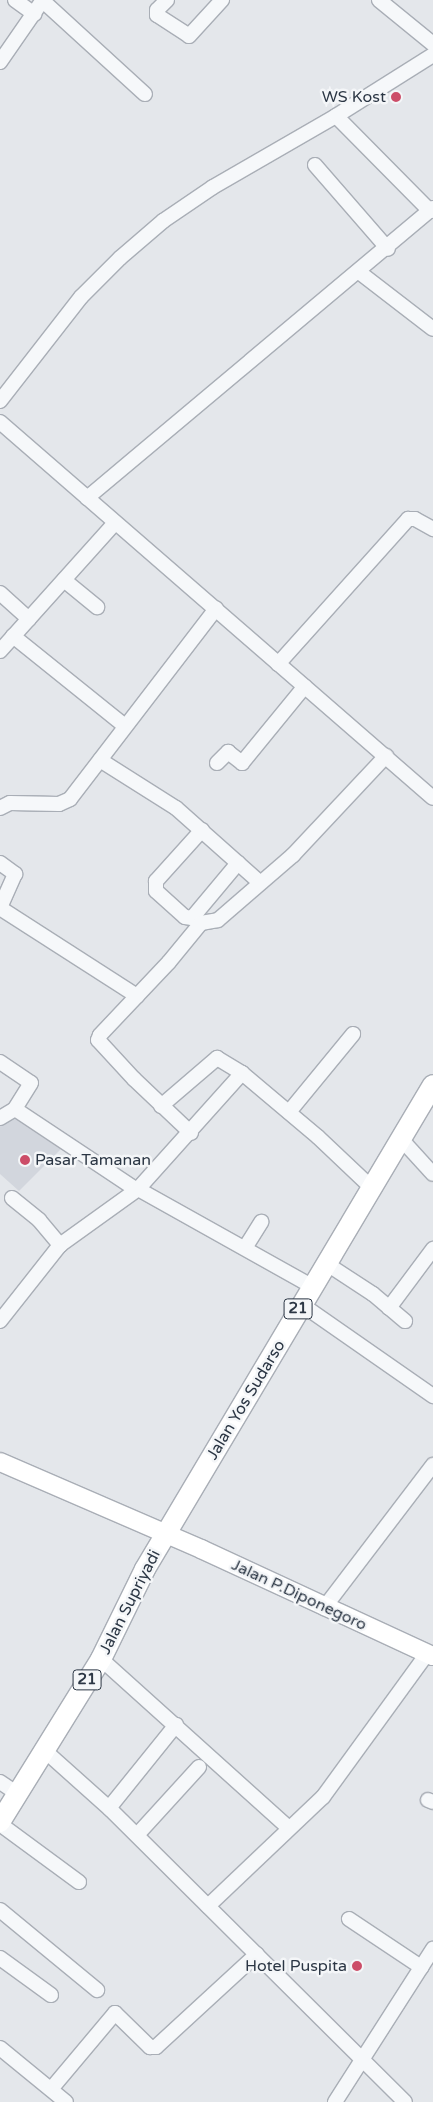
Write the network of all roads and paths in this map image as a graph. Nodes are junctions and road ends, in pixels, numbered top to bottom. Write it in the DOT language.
graph roads {
  1 [pos="15,0"];
  2 [pos="43,0"];
  3 [pos="167,0"];
  4 [pos="222,0"];
  5 [pos="379,0"];
  6 [pos="34,14"];
  7 [pos="433,44"];
  8 [pos="433,54"];
  9 [pos="0,62"];
  10 [pos="145,94"];
  11 [pos="336,116"];
  12 [pos="315,165"];
  13 [pos="432,210"];
  14 [pos="388,248"];
  15 [pos="359,272"];
  16 [pos="433,329"];
  17 [pos="0,402"];
  18 [pos="0,422"];
  19 [pos="87,498"];
  20 [pos="115,523"];
  21 [pos="433,529"];
  22 [pos="64,580"];
  23 [pos="0,593"];
  24 [pos="97,607"];
  25 [pos="216,609"];
  26 [pos="29,619"];
  27 [pos="13,636"];
  28 [pos="0,651"];
  29 [pos="278,664"];
  30 [pos="305,686"];
  31 [pos="124,726"];
  32 [pos="386,756"];
  33 [pos="100,760"];
  34 [pos="217,763"];
  35 [pos="433,798"];
  36 [pos="0,808"];
  37 [pos="202,830"];
  38 [pos="0,862"];
  39 [pos="238,863"];
  40 [pos="257,880"];
  41 [pos="0,907"];
  42 [pos="137,996"];
  43 [pos="353,1034"];
  44 [pos="0,1062"];
  45 [pos="242,1073"];
  46 [pos="433,1085"];
  47 [pos="161,1106"];
  48 [pos="5,1112"];
  49 [pos="289,1112"];
  50 [pos="191,1132"];
  51 [pos="401,1138"];
  52 [pos="433,1174"];
  53 [pos="372,1188"];
  54 [pos="137,1189"];
  55 [pos="12,1198"];
  56 [pos="262,1222"];
  57 [pos="60,1245"];
  58 [pos="245,1248"];
  59 [pos="433,1249"];
  60 [pos="327,1264"];
  61 [pos="313,1287"];
  62 [pos="301,1304"];
  63 [pos="388,1308"];
  64 [pos="0,1321"];
  65 [pos="405,1321"];
  66 [pos="433,1396"];
  67 [pos="433,1465"];
  68 [pos="2,1466"];
  69 [pos="166,1534"];
  70 [pos="324,1608"];
  71 [pos="430,1655"];
  72 [pos="100,1659"];
  73 [pos="176,1725"];
  74 [pos="44,1750"];
  75 [pos="205,1760"];
  76 [pos="0,1782"];
  77 [pos="18,1794"];
  78 [pos="109,1808"];
  79 [pos="0,1823"];
  80 [pos="290,1828"];
  81 [pos="137,1835"];
  82 [pos="79,1882"];
  83 [pos="208,1906"];
  84 [pos="0,1910"];
  85 [pos="349,1919"];
  86 [pos="433,1949"];
  87 [pos="256,1954"];
  88 [pos="0,1958"];
  89 [pos="426,1966"];
  90 [pos="97,1990"];
  91 [pos="52,1995"];
  92 [pos="0,2048"];
  93 [pos="363,2061"];
  94 [pos="52,2088"];
  95 [pos="66,2102"];
  96 [pos="335,2102"];
  97 [pos="405,2102"];
  1 -- 6 [label="street"];
  2 -- 6 [label="street"];
  2 -- 10 [label="street"];
  3 -- 4 [label="street"];
  5 -- 7 [label="street"];
  6 -- 9 [label="street"];
  8 -- 11 [label="street"];
  11 -- 13 [label="street"];
  11 -- 17 [label="street"];
  12 -- 14 [label="street"];
  13 -- 14 [label="street"];
  14 -- 15 [label="street"];
  15 -- 16 [label="street"];
  15 -- 19 [label="street"];
  18 -- 19 [label="street"];
  19 -- 20 [label="street"];
  20 -- 22 [label="street"];
  20 -- 25 [label="street"];
  21 -- 29 [label="street"];
  22 -- 24 [label="street"];
  22 -- 26 [label="street"];
  23 -- 26 [label="street"];
  25 -- 29 [label="street"];
  25 -- 31 [label="street"];
  26 -- 27 [label="street"];
  27 -- 28 [label="street"];
  27 -- 31 [label="street"];
  29 -- 30 [label="street"];
  30 -- 32 [label="street"];
  30 -- 34 [label="street"];
  31 -- 33 [label="street"];
  32 -- 35 [label="street"];
  32 -- 42 [label="street"];
  33 -- 36 [label="street"];
  33 -- 37 [label="street"];
  37 -- 39 [label="street"];
  37 -- 39 [label="street"];
  38 -- 41 [label="street"];
  39 -- 40 [label="street"];
  41 -- 42 [label="street"];
  42 -- 47 [label="street"];
  43 -- 49 [label="street"];
  44 -- 48 [label="street"];
  45 -- 47 [label="street"];
  45 -- 49 [label="street"];
  45 -- 50 [label="street"];
  46 -- 51 [label="highway, Jalan Yos Sudarso / 21"];
  47 -- 50 [label="street"];
  48 -- 54 [label="street"];
  49 -- 53 [label="street"];
  50 -- 54 [label="street"];
  51 -- 52 [label="street"];
  51 -- 53 [label="highway, Jalan Yos Sudarso / 21"];
  53 -- 60 [label="highway, Jalan Yos Sudarso / 21"];
  54 -- 57 [label="street"];
  54 -- 58 [label="street"];
  55 -- 57 [label="street"];
  56 -- 58 [label="street"];
  57 -- 64 [label="street"];
  58 -- 61 [label="street"];
  59 -- 63 [label="street"];
  60 -- 61 [label="highway, Jalan Yos Sudarso / 21"];
  60 -- 63 [label="street"];
  61 -- 62 [label="highway, Jalan Yos Sudarso / 21"];
  62 -- 66 [label="street"];
  62 -- 69 [label="highway, Jalan Yos Sudarso / 21"];
  63 -- 65 [label="street"];
  67 -- 70 [label="street"];
  68 -- 69 [label="main road, Jalan P.Diponegoro"];
  69 -- 70 [label="main road, Jalan P.Diponegoro"];
  69 -- 72 [label="highway, Jalan Supriyadi / 21"];
  70 -- 71 [label="main road, Jalan P.Diponegoro"];
  71 -- 80 [label="street"];
  72 -- 73 [label="street"];
  72 -- 74 [label="highway, Jalan Supriyadi / 21"];
  73 -- 75 [label="street"];
  73 -- 78 [label="street"];
  74 -- 77 [label="highway, Jalan Supriyadi / 21"];
  74 -- 78 [label="street"];
  75 -- 80 [label="street"];
  75 -- 81 [label="street"];
  76 -- 77 [label="street"];
  77 -- 79 [label="highway, Jalan Supriyadi / 21"];
  78 -- 81 [label="street"];
  79 -- 82 [label="street"];
  80 -- 83 [label="street"];
  81 -- 83 [label="street"];
  83 -- 87 [label="street"];
  84 -- 90 [label="street"];
  85 -- 89 [label="street"];
  86 -- 89 [label="street"];
  87 -- 93 [label="street"];
  87 -- 94 [label="street"];
  88 -- 91 [label="street"];
  89 -- 93 [label="street"];
  92 -- 94 [label="street"];
  93 -- 96 [label="street"];
  93 -- 97 [label="street"];
  94 -- 95 [label="street"];
}
